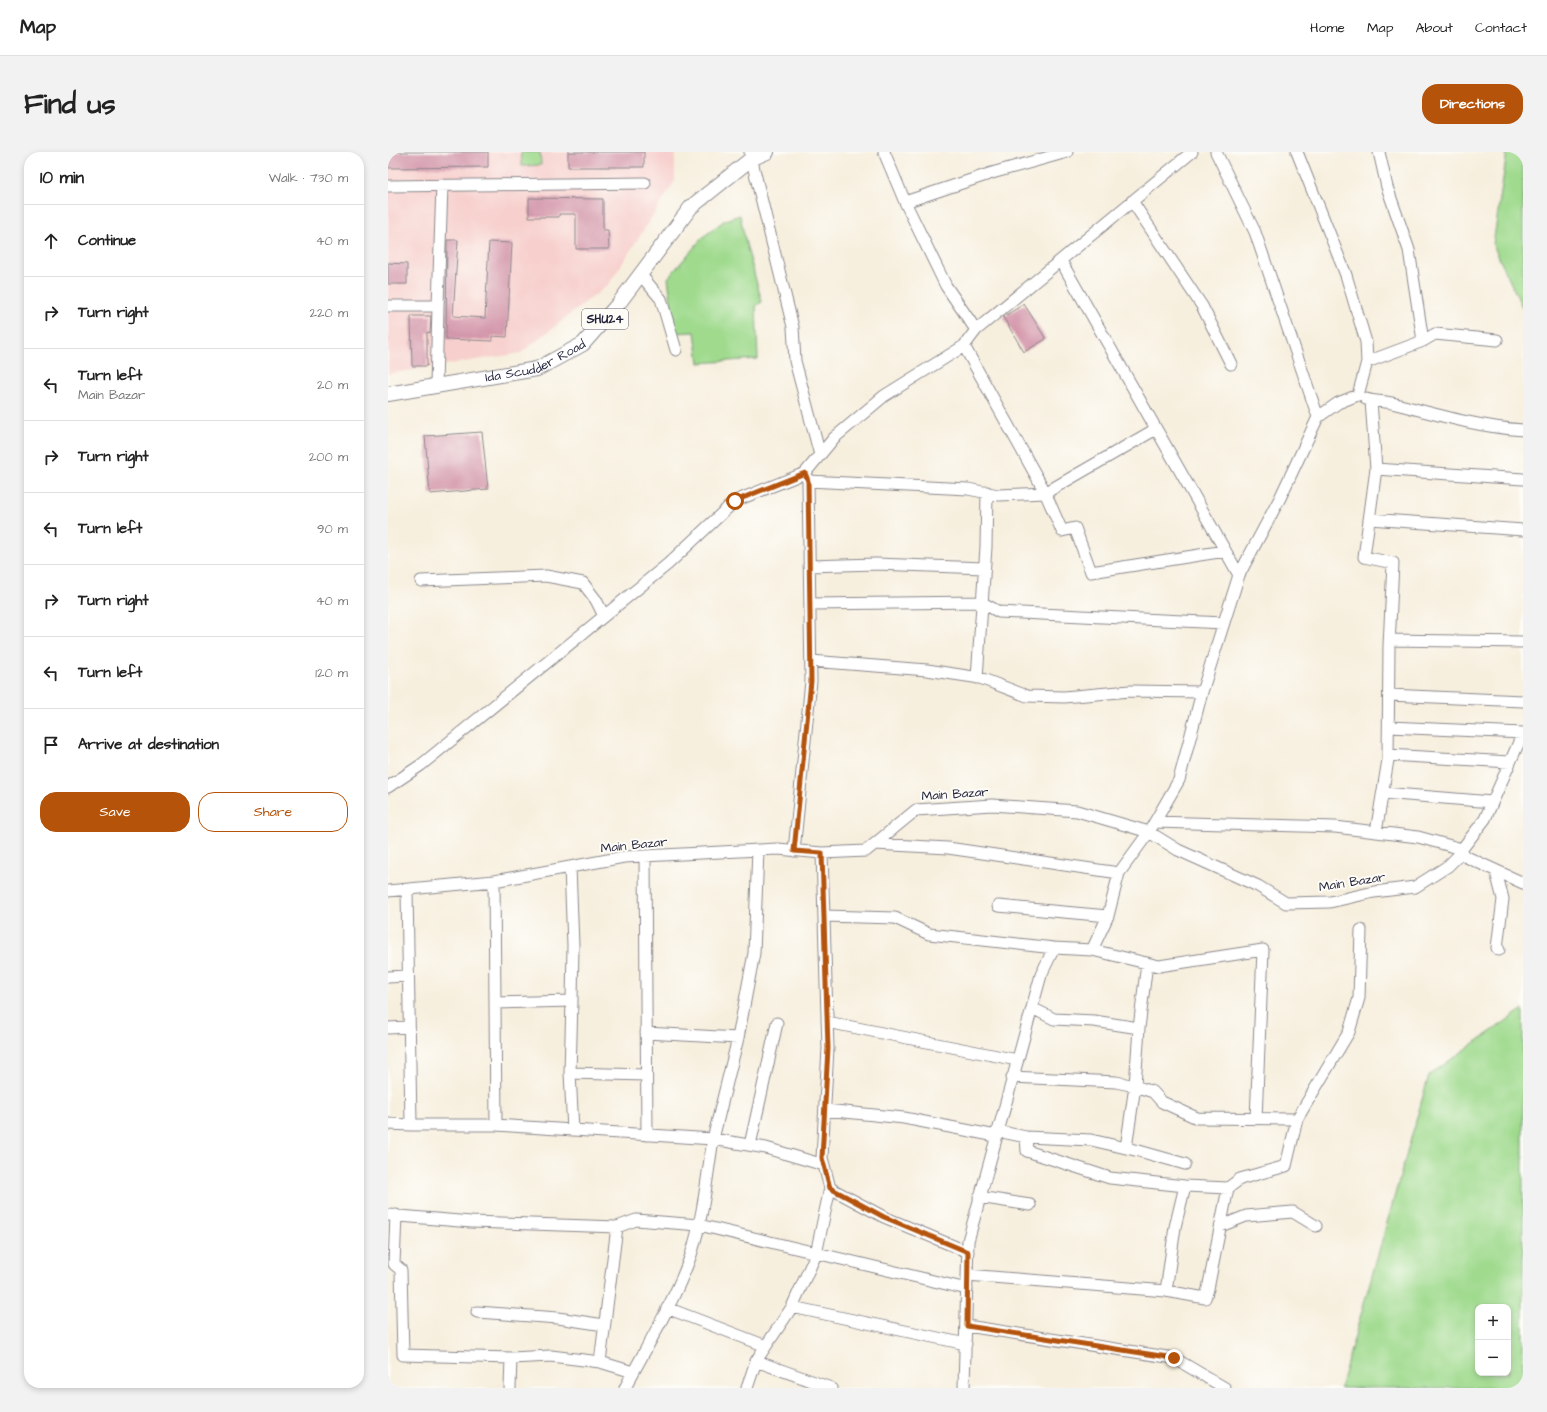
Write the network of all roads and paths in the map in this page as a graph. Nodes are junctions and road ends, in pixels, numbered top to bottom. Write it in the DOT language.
graph roads {
  1 [pos="767,152"];
  2 [pos="884,152"];
  3 [pos="1067,152"];
  4 [pos="1192,152"];
  5 [pos="1216,152"];
  6 [pos="1297,152"];
  7 [pos="1379,152"];
  8 [pos="751,156"];
  9 [pos="645,183"];
  10 [pos="442,185"];
  11 [pos="388,186"];
  12 [pos="1132,201"];
  13 [pos="905,202"];
  14 [pos="1061,261"];
  15 [pos="640,274"];
  16 [pos="388,306"];
  17 [pos="438,306"];
  18 [pos="976,330"];
  19 [pos="1497,340"];
  20 [pos="1423,341"];
  21 [pos="964,346"];
  22 [pos="676,350"];
  23 [pos="1367,362"];
  24 [pos="1232,364"];
  25 [pos="436,387"];
  26 [pos="388,394"];
  27 [pos="1358,396"];
  28 [pos="1371,401"];
  29 [pos="1318,417"];
  30 [pos="1156,430"];
  31 [pos="1523,430"];
  32 [pos="820,455"];
  33 [pos="1376,469"];
  34 [pos="807,477"];
  35 [pos="1523,479"];
  36 [pos="987,492"];
  37 [pos="1045,493"];
  38 [pos="1369,519"];
  39 [pos="1523,530"];
  40 [pos="1225,550"];
  41 [pos="809,566"];
  42 [pos="984,568"];
  43 [pos="1239,575"];
  44 [pos="421,581"];
  45 [pos="981,602"];
  46 [pos="810,604"];
  47 [pos="604,616"];
  48 [pos="1223,623"];
  49 [pos="1390,640"];
  50 [pos="1523,642"];
  51 [pos="811,661"];
  52 [pos="977,678"];
  53 [pos="1202,692"];
  54 [pos="1389,695"];
  55 [pos="1523,701"];
  56 [pos="1389,727"];
  57 [pos="1523,733"];
  58 [pos="1388,755"];
  59 [pos="1510,762"];
  60 [pos="388,787"];
  61 [pos="1383,793"];
  62 [pos="1492,802"];
  63 [pos="1152,827"];
  64 [pos="1376,832"];
  65 [pos="875,844"];
  66 [pos="758,850"];
  67 [pos="794,851"];
  68 [pos="1461,852"];
  69 [pos="822,853"];
  70 [pos="645,856"];
  71 [pos="570,867"];
  72 [pos="1119,872"];
  73 [pos="1496,872"];
  74 [pos="494,882"];
  75 [pos="1523,883"];
  76 [pos="407,890"];
  77 [pos="388,891"];
  78 [pos="998,906"];
  79 [pos="824,916"];
  80 [pos="1108,916"];
  81 [pos="1361,930"];
  82 [pos="1054,948"];
  83 [pos="1092,950"];
  84 [pos="1499,950"];
  85 [pos="1147,963"];
  86 [pos="408,976"];
  87 [pos="388,977"];
  88 [pos="572,1001"];
  89 [pos="495,1004"];
  90 [pos="1032,1008"];
  91 [pos="827,1022"];
  92 [pos="777,1023"];
  93 [pos="409,1027"];
  94 [pos="388,1028"];
  95 [pos="1139,1028"];
  96 [pos="646,1033"];
  97 [pos="738,1038"];
  98 [pos="1017,1060"];
  99 [pos="570,1074"];
  100 [pos="646,1075"];
  101 [pos="1012,1076"];
  102 [pos="1135,1086"];
  103 [pos="825,1110"];
  104 [pos="1256,1119"];
  105 [pos="1297,1119"];
  106 [pos="388,1124"];
  107 [pos="411,1125"];
  108 [pos="496,1126"];
  109 [pos="573,1130"];
  110 [pos="996,1134"];
  111 [pos="647,1135"];
  112 [pos="1026,1137"];
  113 [pos="713,1139"];
  114 [pos="750,1145"];
  115 [pos="1126,1148"];
  116 [pos="1185,1164"];
  117 [pos="824,1165"];
  118 [pos="1185,1186"];
  119 [pos="830,1188"];
  120 [pos="1228,1188"];
  121 [pos="980,1197"];
  122 [pos="1030,1205"];
  123 [pos="392,1215"];
  124 [pos="699,1225"];
  125 [pos="1221,1226"];
  126 [pos="1316,1226"];
  127 [pos="616,1227"];
  128 [pos="968,1252"];
  129 [pos="816,1254"];
  130 [pos="967,1275"];
  131 [pos="967,1289"];
  132 [pos="1166,1291"];
  133 [pos="792,1307"];
  134 [pos="667,1308"];
  135 [pos="477,1312"];
  136 [pos="604,1326"];
  137 [pos="967,1326"];
  138 [pos="966,1344"];
  139 [pos="766,1346"];
  140 [pos="511,1358"];
  141 [pos="756,1361"];
  142 [pos="600,1362"];
  143 [pos="633,1372"];
  144 [pos="510,1388"];
  145 [pos="625,1388"];
  146 [pos="747,1388"];
  147 [pos="831,1388"];
  148 [pos="964,1388"];
  149 [pos="1225,1388"];
  1 -- 8 [label="main road, Ida Scudder Road / SHU24"];
  2 -- 13 [label="street"];
  3 -- 13 [label="street"];
  4 -- 12 [label="street"];
  5 -- 29 [label="street"];
  6 -- 23 [label="street"];
  7 -- 20 [label="street"];
  8 -- 15 [label="main road, Ida Scudder Road / SHU24"];
  8 -- 32 [label="street"];
  9 -- 10 [label="street"];
  10 -- 11 [label="street"];
  10 -- 17 [label="street"];
  12 -- 14 [label="street"];
  12 -- 24 [label="street"];
  13 -- 18 [label="street"];
  14 -- 18 [label="street"];
  14 -- 30 [label="street"];
  15 -- 22 [label="street"];
  15 -- 25 [label="main road, Ida Scudder Road / SHU24"];
  16 -- 17 [label="street"];
  17 -- 25 [label="street"];
  18 -- 21 [label="street"];
  19 -- 20 [label="street"];
  20 -- 23 [label="street"];
  21 -- 32 [label="street"];
  21 -- 37 [label="street"];
  23 -- 27 [label="street"];
  25 -- 26 [label="main road, Ida Scudder Road / SHU24"];
  27 -- 28 [label="street"];
  27 -- 29 [label="street"];
  28 -- 31 [label="street"];
  28 -- 33 [label="street"];
  29 -- 43 [label="street"];
  30 -- 37 [label="street"];
  30 -- 40 [label="street"];
  32 -- 34 [label="street"];
  33 -- 35 [label="street"];
  33 -- 38 [label="street"];
  34 -- 36 [label="street"];
  34 -- 41 [label="street"];
  34 -- 47 [label="street"];
  36 -- 37 [label="street"];
  36 -- 42 [label="street"];
  37 -- 40 [label="street"];
  38 -- 39 [label="street"];
  38 -- 49 [label="street"];
  40 -- 43 [label="street"];
  41 -- 42 [label="street"];
  41 -- 46 [label="street"];
  42 -- 45 [label="street"];
  43 -- 48 [label="street"];
  44 -- 47 [label="street"];
  45 -- 46 [label="street"];
  45 -- 48 [label="street"];
  45 -- 52 [label="street"];
  46 -- 51 [label="street"];
  47 -- 60 [label="street"];
  48 -- 53 [label="street"];
  49 -- 50 [label="street"];
  49 -- 54 [label="street"];
  51 -- 52 [label="street"];
  51 -- 67 [label="street"];
  52 -- 53 [label="street"];
  53 -- 63 [label="street"];
  54 -- 55 [label="street"];
  54 -- 56 [label="street"];
  56 -- 57 [label="street"];
  56 -- 58 [label="street"];
  57 -- 59 [label="street, Main Bazar"];
  58 -- 59 [label="street"];
  58 -- 61 [label="street"];
  59 -- 62 [label="street, Main Bazar"];
  61 -- 62 [label="street"];
  61 -- 64 [label="street"];
  62 -- 68 [label="street, Main Bazar"];
  63 -- 64 [label="street"];
  63 -- 65 [label="street, Main Bazar"];
  63 -- 68 [label="street, Main Bazar"];
  63 -- 72 [label="street"];
  64 -- 68 [label="street"];
  65 -- 69 [label="street, Main Bazar"];
  65 -- 72 [label="street"];
  66 -- 67 [label="street, Main Bazar"];
  66 -- 70 [label="street, Main Bazar"];
  66 -- 97 [label="street"];
  67 -- 69 [label="street, Main Bazar"];
  68 -- 73 [label="street"];
  69 -- 79 [label="street"];
  70 -- 71 [label="street, Main Bazar"];
  70 -- 96 [label="street"];
  71 -- 74 [label="street, Main Bazar"];
  71 -- 88 [label="street"];
  72 -- 80 [label="street"];
  73 -- 75 [label="street"];
  73 -- 84 [label="street"];
  74 -- 76 [label="street, Main Bazar"];
  74 -- 89 [label="street"];
  76 -- 77 [label="street, Main Bazar"];
  76 -- 86 [label="street"];
  78 -- 80 [label="street"];
  79 -- 82 [label="street"];
  79 -- 91 [label="street"];
  80 -- 83 [label="street"];
  81 -- 105 [label="street"];
  82 -- 83 [label="street"];
  82 -- 90 [label="street"];
  83 -- 85 [label="street"];
  85 -- 95 [label="street"];
  85 -- 104 [label="street"];
  86 -- 87 [label="street"];
  86 -- 93 [label="street"];
  88 -- 89 [label="street"];
  88 -- 99 [label="street"];
  89 -- 108 [label="street"];
  90 -- 95 [label="street"];
  90 -- 98 [label="street"];
  91 -- 98 [label="street"];
  91 -- 103 [label="street"];
  92 -- 114 [label="street"];
  93 -- 94 [label="street"];
  93 -- 107 [label="street"];
  95 -- 102 [label="street"];
  96 -- 97 [label="street"];
  96 -- 100 [label="street"];
  97 -- 113 [label="street"];
  98 -- 101 [label="street"];
  99 -- 100 [label="street"];
  99 -- 109 [label="street"];
  100 -- 111 [label="street"];
  101 -- 102 [label="street"];
  101 -- 110 [label="street"];
  102 -- 104 [label="street"];
  102 -- 115 [label="street"];
  103 -- 110 [label="street"];
  103 -- 117 [label="street"];
  104 -- 105 [label="street"];
  105 -- 120 [label="street"];
  106 -- 107 [label="street"];
  107 -- 108 [label="street"];
  108 -- 109 [label="street"];
  109 -- 111 [label="street"];
  110 -- 112 [label="street"];
  110 -- 121 [label="street"];
  111 -- 113 [label="street"];
  112 -- 115 [label="street"];
  112 -- 118 [label="street"];
  113 -- 114 [label="street"];
  113 -- 124 [label="street"];
  114 -- 117 [label="street"];
  115 -- 116 [label="street"];
  117 -- 119 [label="street"];
  118 -- 120 [label="street"];
  118 -- 132 [label="street"];
  119 -- 128 [label="street"];
  119 -- 129 [label="street"];
  120 -- 125 [label="street"];
  121 -- 122 [label="street"];
  121 -- 128 [label="street"];
  123 -- 127 [label="street"];
  123 -- 140 [label="street"];
  124 -- 127 [label="street"];
  124 -- 129 [label="street"];
  124 -- 134 [label="street"];
  125 -- 126 [label="street"];
  125 -- 132 [label="street"];
  127 -- 136 [label="street"];
  128 -- 130 [label="street"];
  129 -- 131 [label="street"];
  129 -- 133 [label="street"];
  130 -- 131 [label="street"];
  130 -- 132 [label="street"];
  131 -- 137 [label="street"];
  133 -- 138 [label="street"];
  133 -- 139 [label="street"];
  134 -- 139 [label="street"];
  134 -- 143 [label="street"];
  135 -- 136 [label="street"];
  136 -- 142 [label="street"];
  137 -- 138 [label="street"];
  137 -- 149 [label="street"];
  138 -- 148 [label="street"];
  139 -- 141 [label="street"];
  140 -- 142 [label="street"];
  140 -- 144 [label="street"];
  141 -- 146 [label="street"];
  141 -- 147 [label="street"];
  142 -- 143 [label="street"];
  143 -- 145 [label="street"];
}
